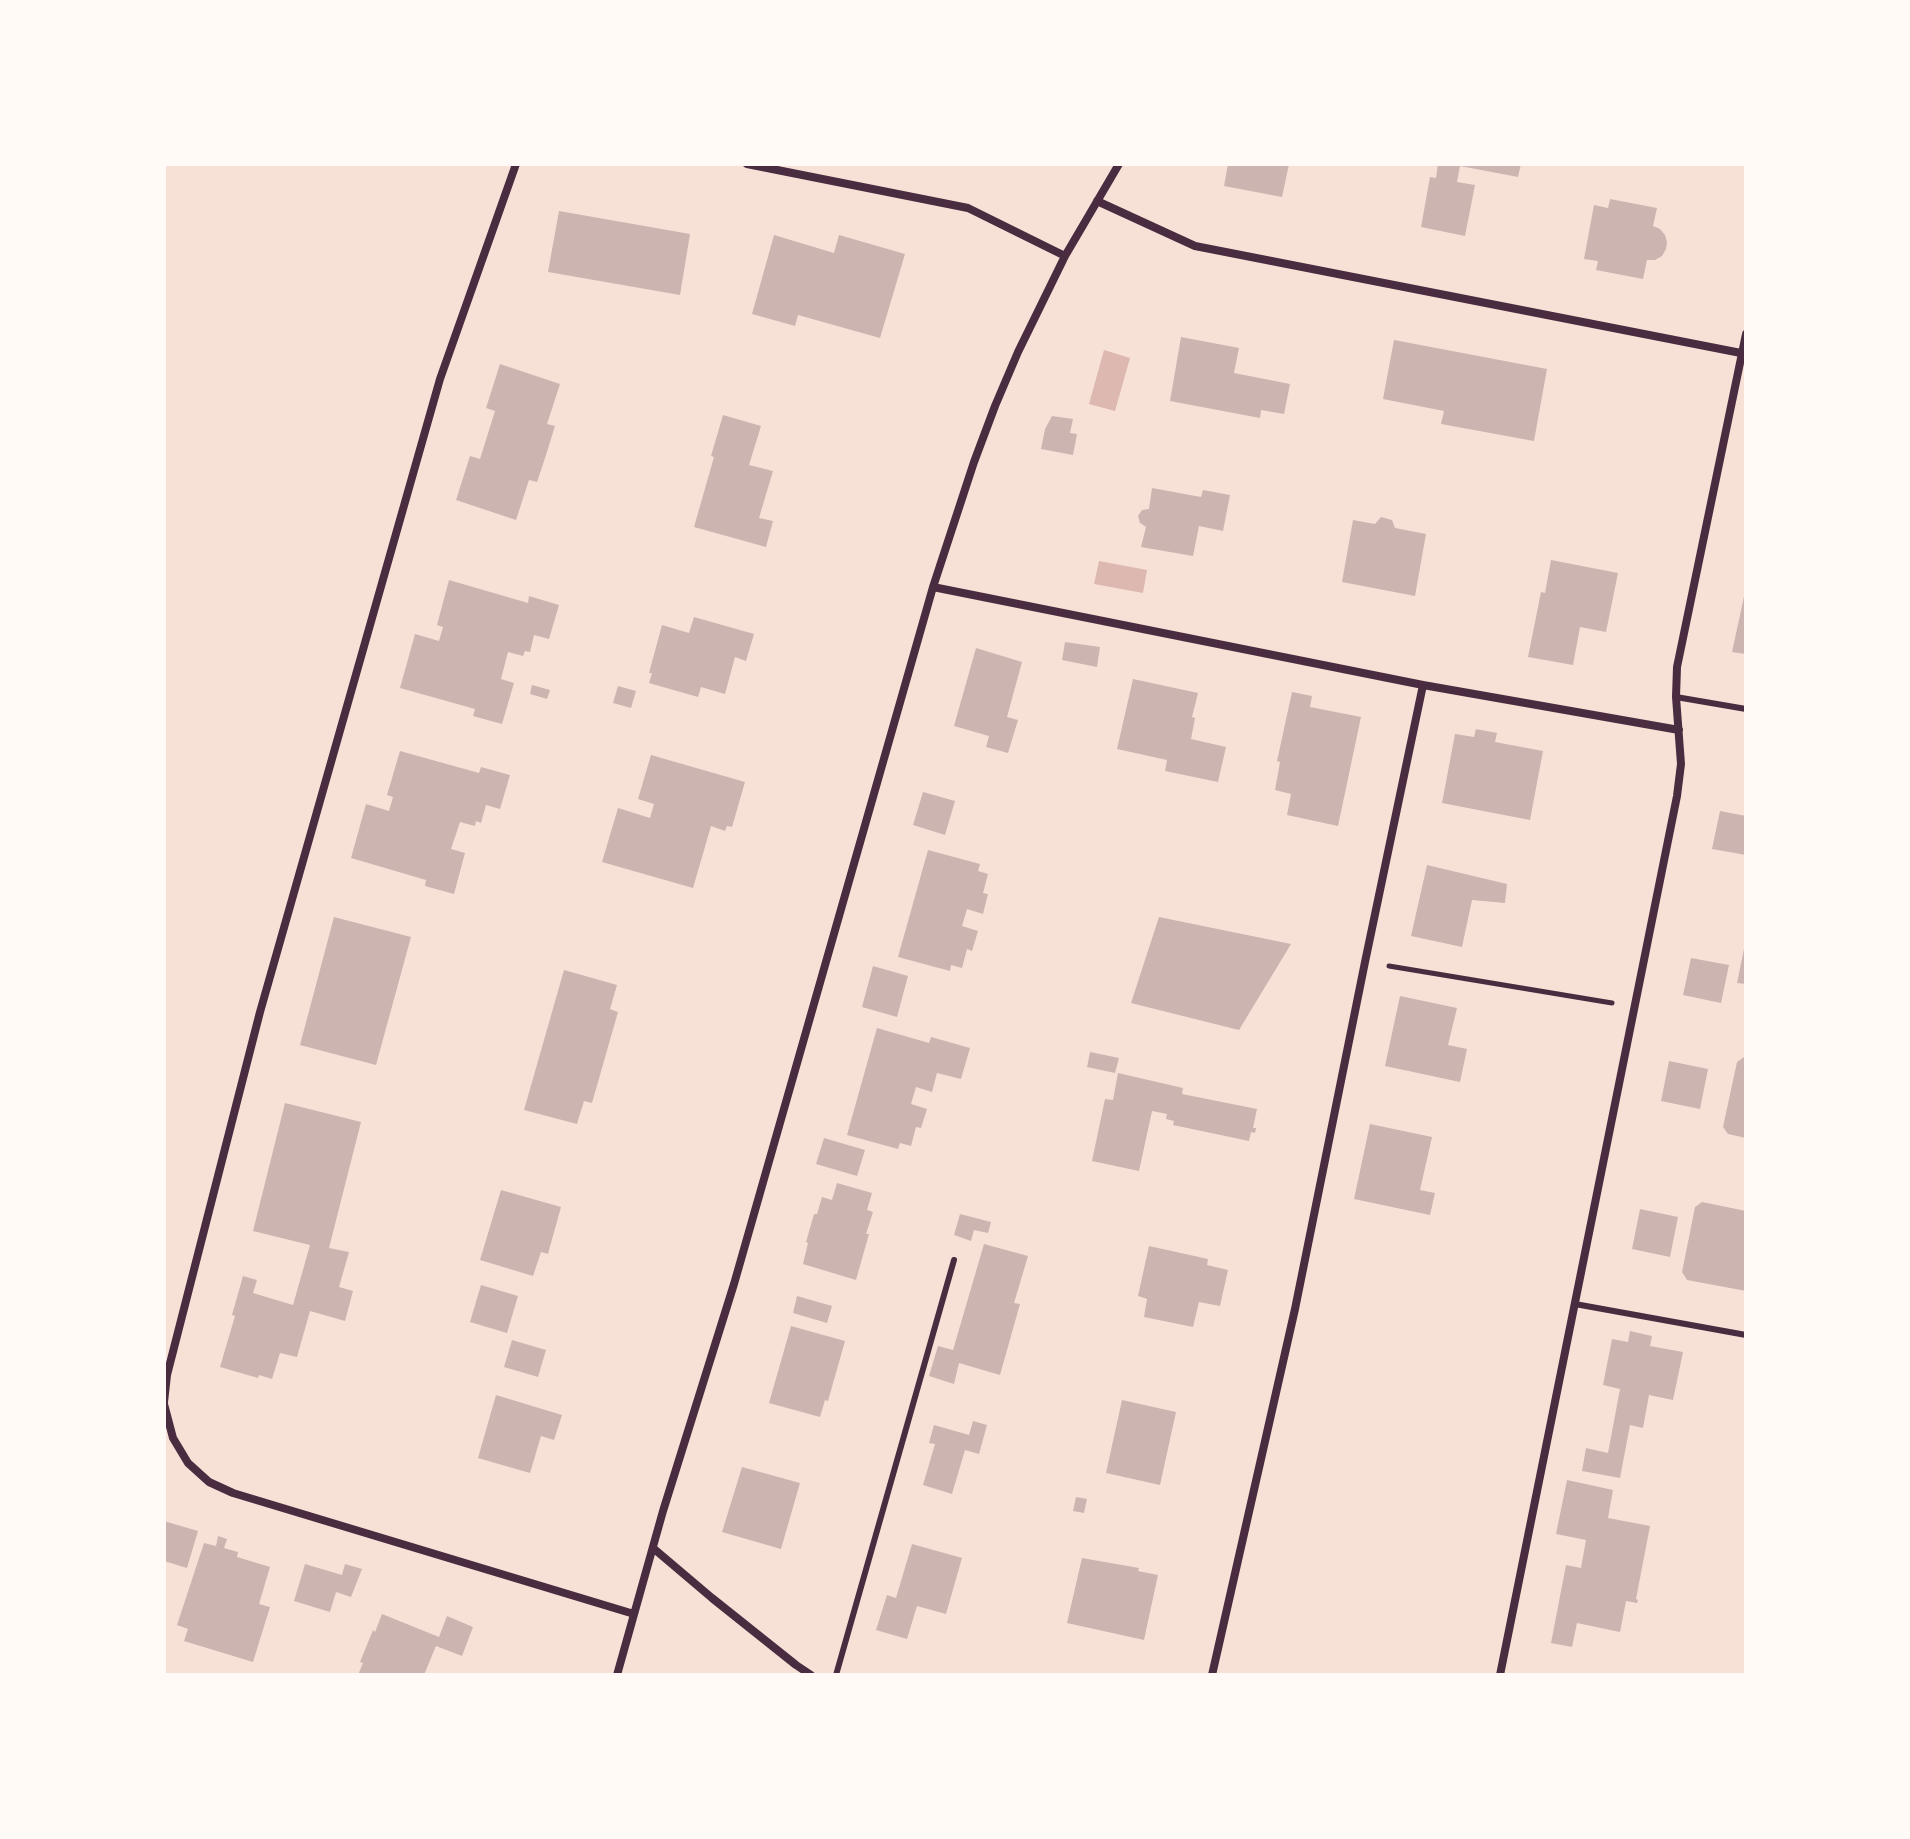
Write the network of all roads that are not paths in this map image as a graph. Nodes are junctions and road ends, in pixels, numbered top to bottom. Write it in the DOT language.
graph roads {
  1 [pos="516,164"];
  2 [pos="747,164"];
  3 [pos="1119,164"];
  4 [pos="1097,201"];
  5 [pos="1065,256"];
  6 [pos="1746,334"];
  7 [pos="1744,354"];
  8 [pos="933,587"];
  9 [pos="1423,685"];
  10 [pos="1676,697"];
  11 [pos="1746,709"];
  12 [pos="1679,730"];
  13 [pos="954,1260"];
  14 [pos="1575,1304"];
  15 [pos="1746,1335"];
  16 [pos="164,1403"];
  17 [pos="653,1548"];
  18 [pos="634,1614"];
  19 [pos="617,1675"];
  20 [pos="811,1675"];
  21 [pos="836,1675"];
  22 [pos="1212,1675"];
  23 [pos="1500,1675"];
  1 -- 16 [label="street"];
  2 -- 5 [label="street"];
  3 -- 4 [label="street"];
  4 -- 5 [label="street"];
  4 -- 7 [label="street"];
  5 -- 8 [label="street"];
  6 -- 7 [label="street"];
  7 -- 10 [label="street"];
  8 -- 9 [label="street"];
  8 -- 17 [label="street"];
  9 -- 12 [label="street"];
  9 -- 22 [label="street"];
  10 -- 11 [label="lane"];
  10 -- 12 [label="street"];
  12 -- 14 [label="street"];
  13 -- 21 [label="lane"];
  14 -- 15 [label="lane"];
  14 -- 23 [label="street"];
  16 -- 18 [label="street"];
  17 -- 18 [label="street"];
  17 -- 20 [label="street"];
  18 -- 19 [label="street"];
}
